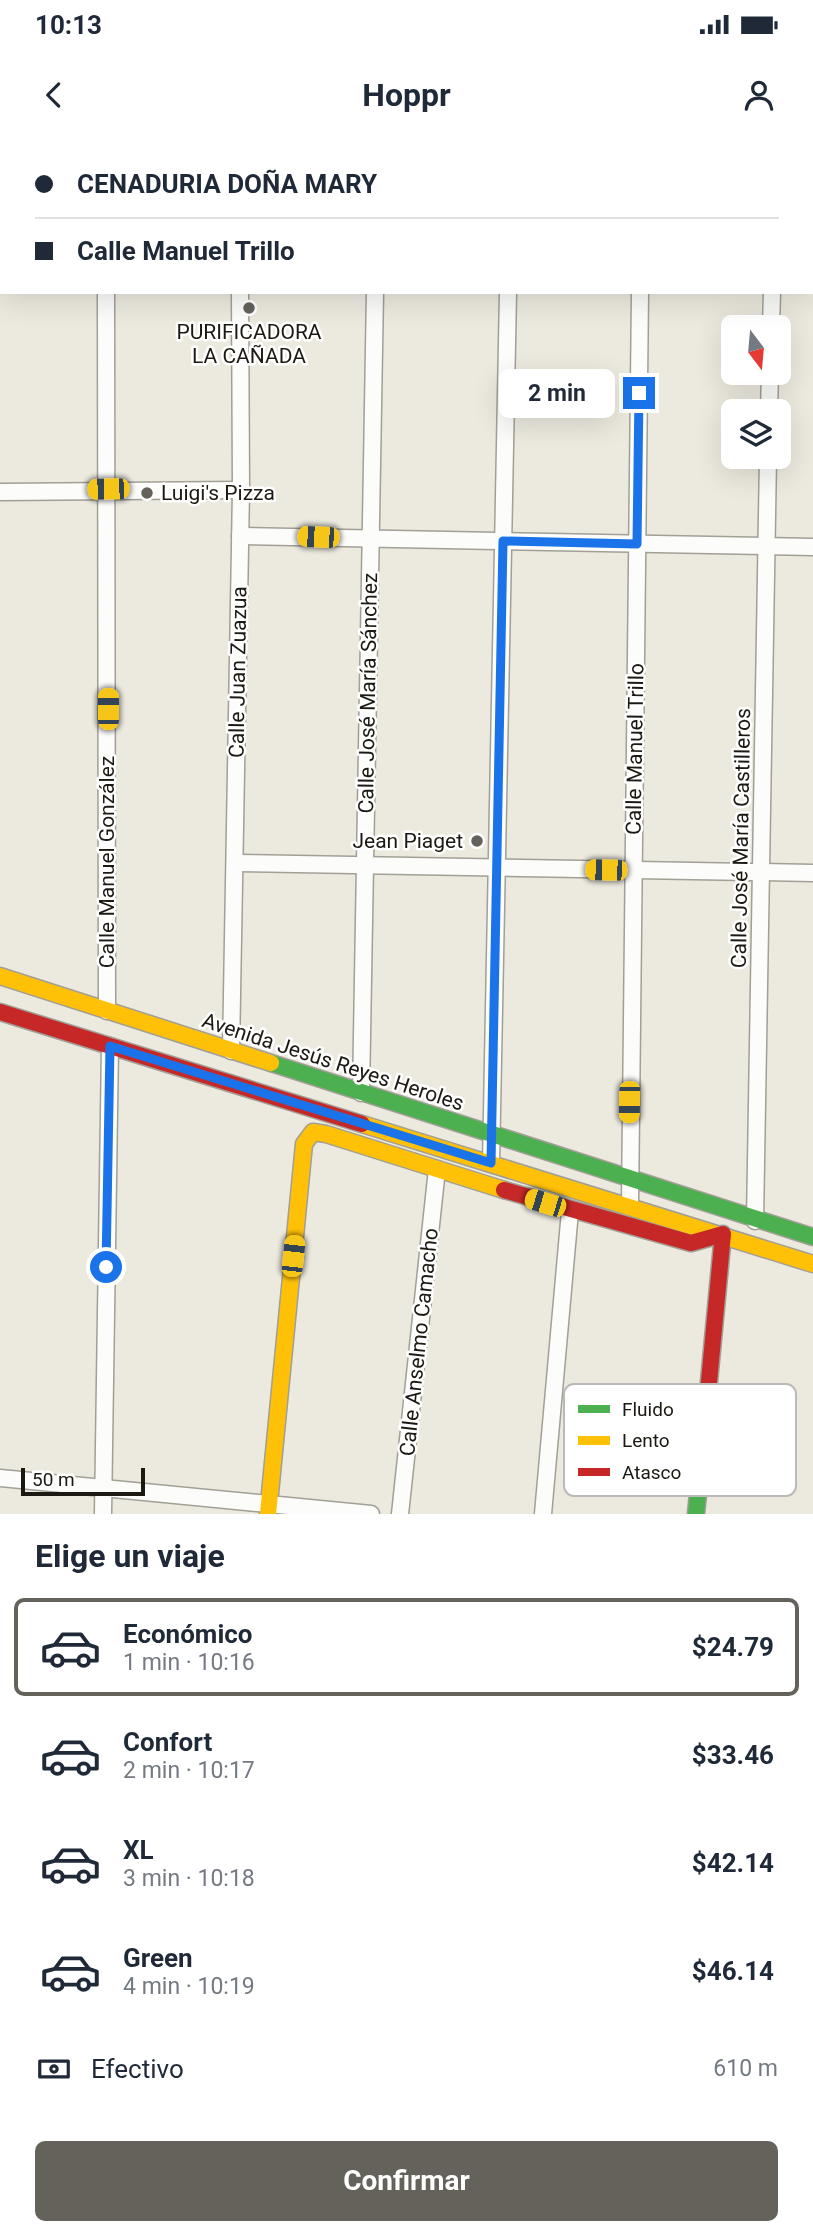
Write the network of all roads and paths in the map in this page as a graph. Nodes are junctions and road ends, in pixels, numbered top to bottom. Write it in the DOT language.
graph roads {
  1 [pos="106,294"];
  2 [pos="240,294"];
  3 [pos="375,294"];
  4 [pos="508,294"];
  5 [pos="640,294"];
  6 [pos="772,294"];
  7 [pos="771,315"];
  8 [pos="768,469"];
  9 [pos="108,489"];
  10 [pos="241,490"];
  11 [pos="0,492"];
  12 [pos="240,536"];
  13 [pos="370,538"];
  14 [pos="503,541"];
  15 [pos="637,544"];
  16 [pos="766,547"];
  17 [pos="813,547"];
  18 [pos="235,863"];
  19 [pos="365,865"];
  20 [pos="496,867"];
  21 [pos="634,870"];
  22 [pos="762,872"];
  23 [pos="813,873"];
  24 [pos="0,976"];
  25 [pos="107,1011"];
  26 [pos="0,1012"];
  27 [pos="110,1046"];
  28 [pos="231,1051"];
  29 [pos="361,1093"];
  30 [pos="491,1135"];
  31 [pos="491,1163"];
  32 [pos="437,1169"];
  33 [pos="628,1180"];
  34 [pos="630,1205"];
  35 [pos="570,1211"];
  36 [pos="755,1220"];
  37 [pos="723,1234"];
  38 [pos="813,1237"];
  39 [pos="813,1264"];
  40 [pos="709,1384"];
  41 [pos="0,1478"];
  42 [pos="103,1488"];
  43 [pos="698,1496"];
  44 [pos="269,1510"];
  45 [pos="103,1514"];
  46 [pos="370,1514"];
  47 [pos="400,1514"];
  48 [pos="543,1514"];
  49 [pos="696,1514"];
  1 -- 9 [label="street, Calle Manuel González"];
  2 -- 10 [label="street, Calle Juan Zuazua"];
  3 -- 13 [label="street, Calle José María Sánchez"];
  4 -- 14 [label="street"];
  5 -- 15 [label="street, Calle Manuel Trillo"];
  6 -- 7 [label="street"];
  8 -- 16 [label="street, Calle José María Castilleros"];
  9 -- 10 [label="street"];
  9 -- 11 [label="street"];
  9 -- 25 [label="street, Calle Manuel González"];
  10 -- 12 [label="street, Calle Juan Zuazua"];
  12 -- 13 [label="street"];
  12 -- 18 [label="street, Calle Juan Zuazua"];
  13 -- 14 [label="street"];
  13 -- 19 [label="street, Calle José María Sánchez"];
  14 -- 15 [label="street"];
  14 -- 20 [label="street"];
  15 -- 16 [label="street"];
  15 -- 21 [label="street, Calle Manuel Trillo"];
  16 -- 17 [label="street"];
  16 -- 22 [label="street, Calle José María Castilleros"];
  18 -- 19 [label="street"];
  18 -- 28 [label="street, Calle Juan Zuazua"];
  19 -- 20 [label="street"];
  19 -- 29 [label="street, Calle José María Sánchez"];
  20 -- 21 [label="street"];
  20 -- 30 [label="street"];
  21 -- 22 [label="street"];
  21 -- 33 [label="street, Calle Manuel Trillo"];
  22 -- 23 [label="street"];
  22 -- 36 [label="street, Calle José María Castilleros"];
  24 -- 25 [label="street, Avenida Jesús Reyes Heroles"];
  25 -- 28 [label="street, Avenida Jesús Reyes Heroles"];
  26 -- 27 [label="street"];
  27 -- 31 [label="street"];
  27 -- 42 [label="street"];
  28 -- 29 [label="street, Avenida Jesús Reyes Heroles"];
  29 -- 30 [label="street, Avenida Jesús Reyes Heroles"];
  30 -- 31 [label="street"];
  30 -- 33 [label="street, Avenida Jesús Reyes Heroles"];
  31 -- 34 [label="street"];
  32 -- 35 [label="street"];
  32 -- 44 [label="street"];
  32 -- 47 [label="street, Calle Anselmo Camacho"];
  33 -- 34 [label="street, Calle Manuel Trillo"];
  33 -- 36 [label="street, Avenida Jesús Reyes Heroles"];
  34 -- 37 [label="street"];
  35 -- 37 [label="street"];
  35 -- 48 [label="street"];
  36 -- 38 [label="street, Avenida Jesús Reyes Heroles"];
  37 -- 39 [label="street"];
  37 -- 40 [label="street"];
  41 -- 42 [label="street"];
  42 -- 44 [label="street"];
  42 -- 45 [label="street"];
  43 -- 49 [label="street"];
  44 -- 46 [label="street"];
}
